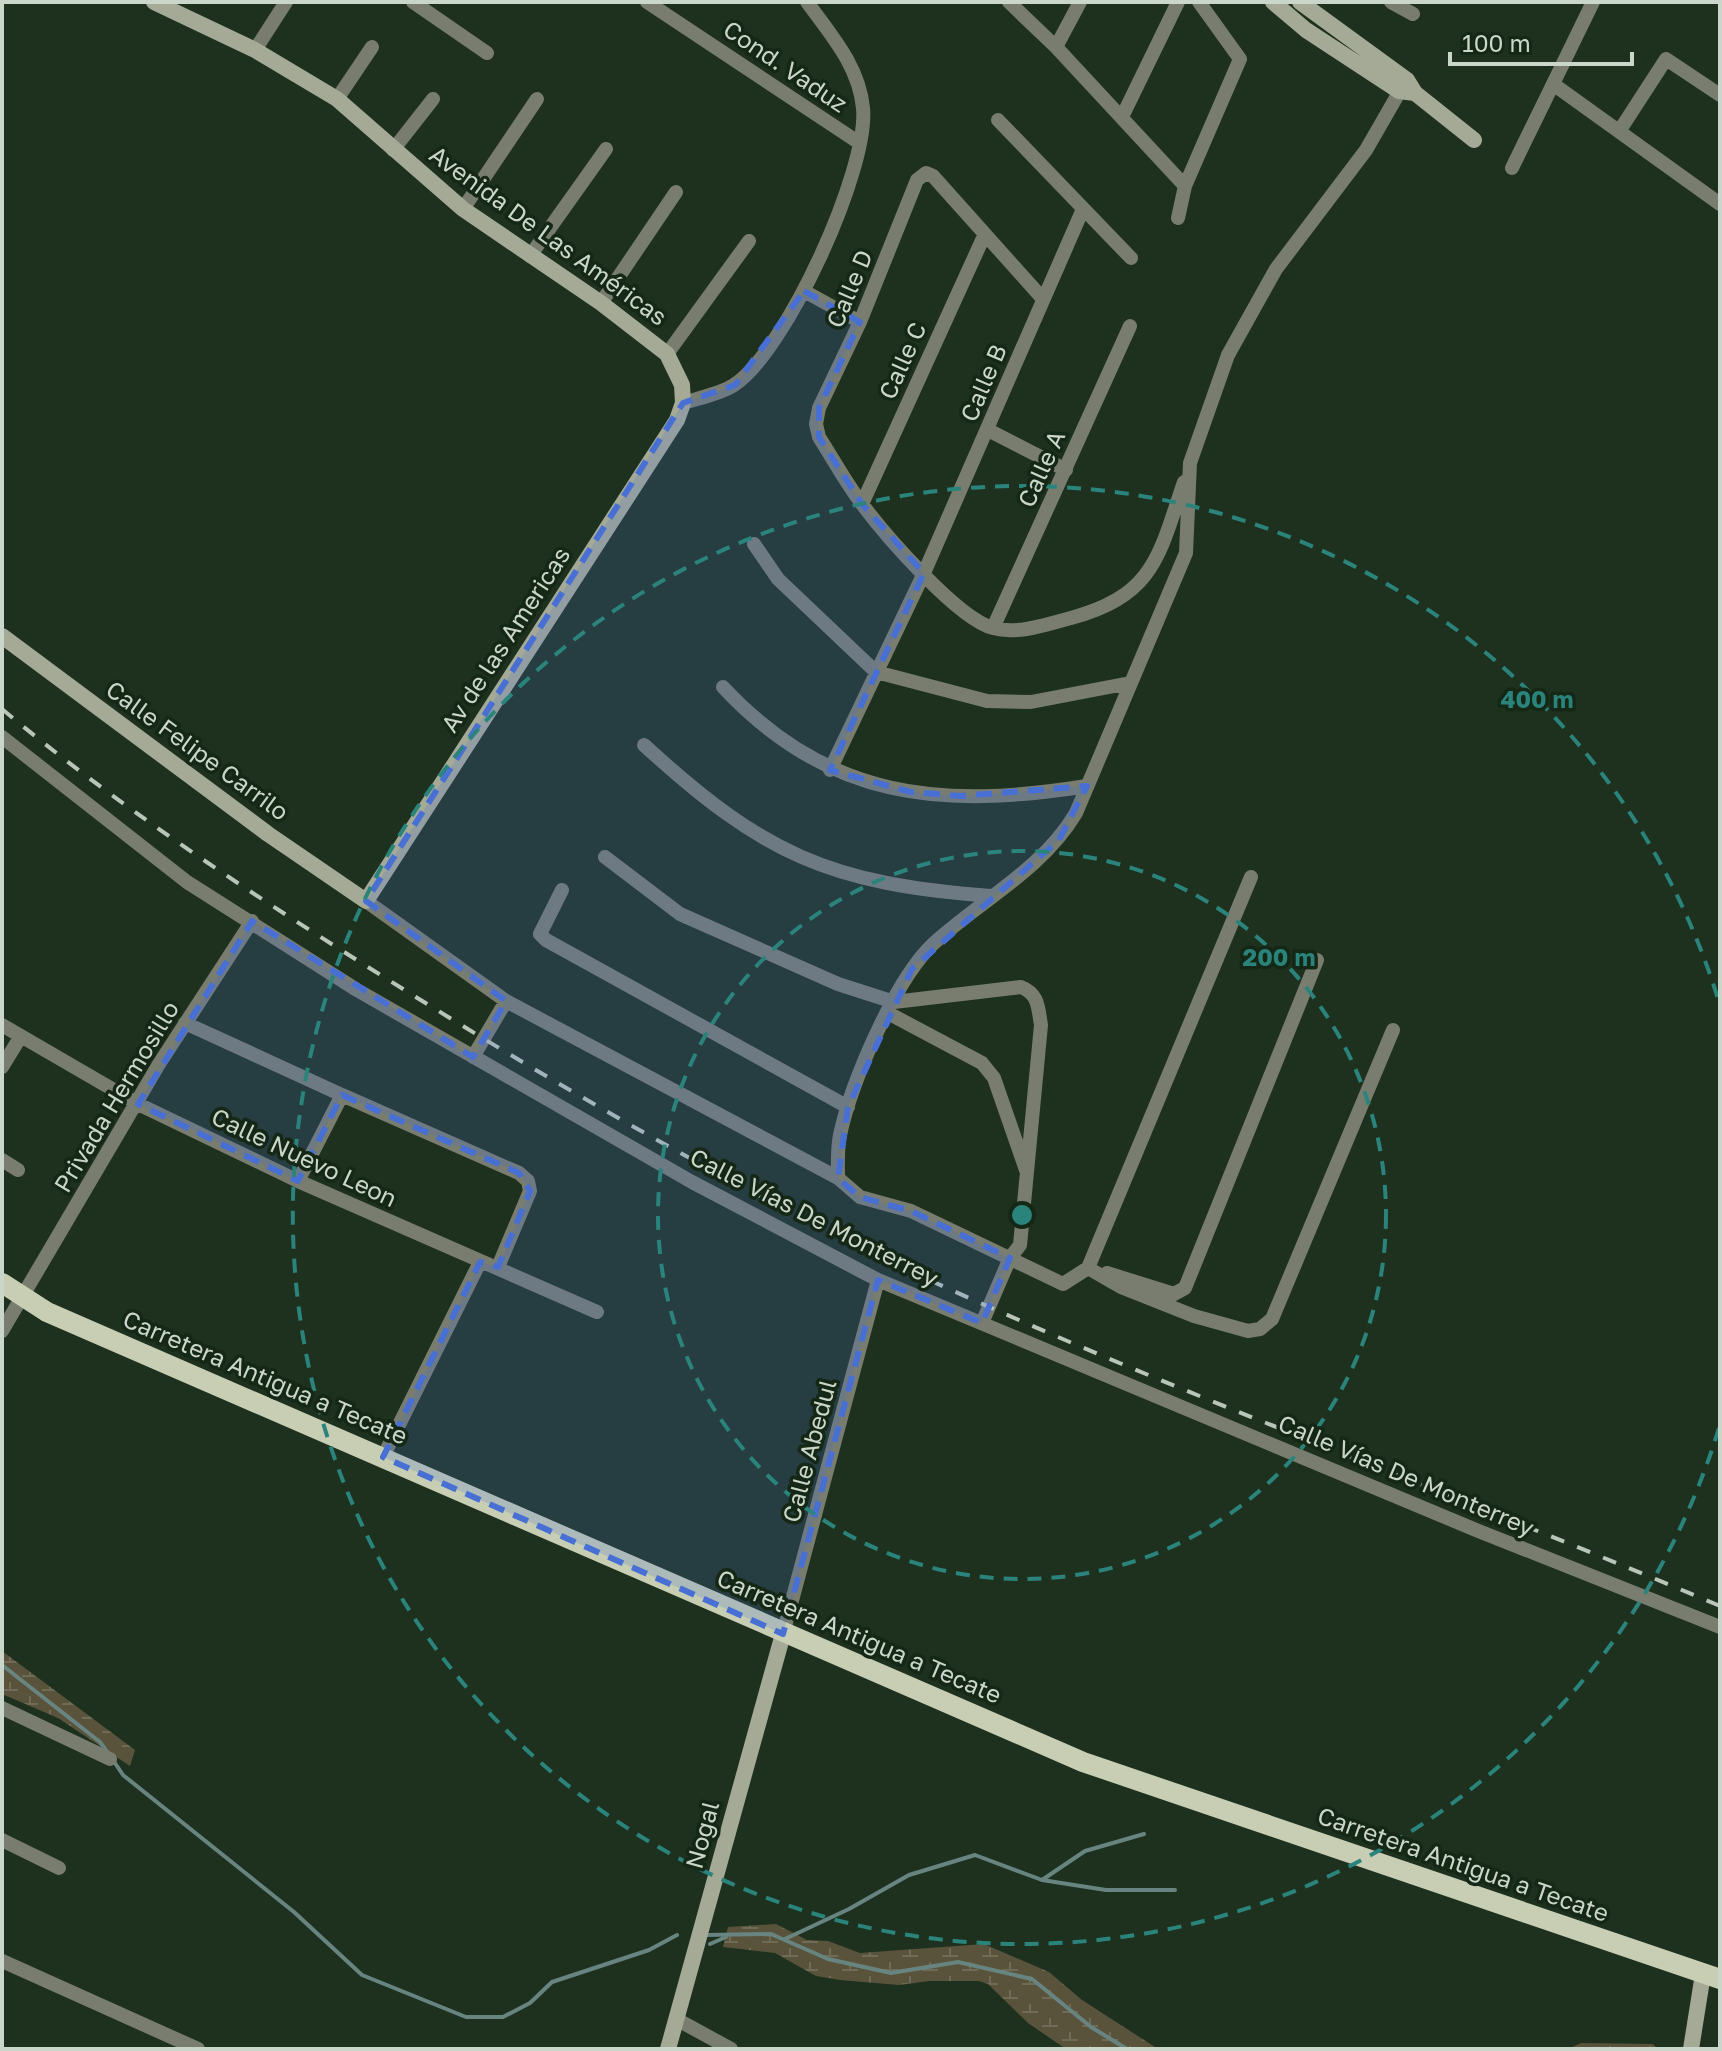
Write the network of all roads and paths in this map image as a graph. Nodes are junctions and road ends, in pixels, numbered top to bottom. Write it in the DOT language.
graph roads {
  1 [pos="154,2"];
  2 [pos="286,2"];
  3 [pos="413,2"];
  4 [pos="807,2"];
  5 [pos="1009,2"];
  6 [pos="1080,2"];
  7 [pos="1178,2"];
  8 [pos="1199,2"];
  9 [pos="1273,2"];
  10 [pos="1300,2"];
  11 [pos="1393,2"];
  12 [pos="1593,2"];
  13 [pos="653,3"];
  14 [pos="178,7"];
  15 [pos="1413,14"];
  16 [pos="372,47"];
  17 [pos="1056,47"];
  18 [pos="255,50"];
  19 [pos="487,53"];
  20 [pos="1553,84"];
  21 [pos="1407,88"];
  22 [pos="1720,95"];
  23 [pos="337,99"];
  24 [pos="433,99"];
  25 [pos="537,99"];
  26 [pos="1122,117"];
  27 [pos="998,120"];
  28 [pos="1620,130"];
  29 [pos="1474,140"];
  30 [pos="858,142"];
  31 [pos="606,149"];
  32 [pos="393,150"];
  33 [pos="1512,168"];
  34 [pos="1185,186"];
  35 [pos="676,192"];
  36 [pos="1720,204"];
  37 [pos="463,209"];
  38 [pos="1083,209"];
  39 [pos="1178,218"];
  40 [pos="984,236"];
  41 [pos="749,241"];
  42 [pos="530,256"];
  43 [pos="1131,258"];
  44 [pos="804,291"];
  45 [pos="1043,299"];
  46 [pos="601,303"];
  47 [pos="860,322"];
  48 [pos="1130,326"];
  49 [pos="667,354"];
  50 [pos="683,403"];
  51 [pos="988,430"];
  52 [pos="1190,463"];
  53 [pos="1066,470"];
  54 [pos="862,504"];
  55 [pos="754,544"];
  56 [pos="924,573"];
  57 [pos="993,628"];
  58 [pos="2,636"];
  59 [pos="876,672"];
  60 [pos="1130,683"];
  61 [pos="723,687"];
  62 [pos="2,737"];
  63 [pos="644,745"];
  64 [pos="830,770"];
  65 [pos="1087,786"];
  66 [pos="605,857"];
  67 [pos="1251,877"];
  68 [pos="562,890"];
  69 [pos="991,896"];
  70 [pos="366,901"];
  71 [pos="252,921"];
  72 [pos="1317,960"];
  73 [pos="506,1001"];
  74 [pos="891,1008"];
  75 [pos="185,1023"];
  76 [pos="2,1025"];
  77 [pos="1393,1030"];
  78 [pos="21,1036"];
  79 [pos="473,1057"];
  80 [pos="2,1067"];
  81 [pos="342,1095"];
  82 [pos="138,1104"];
  83 [pos="848,1107"];
  84 [pos="2,1160"];
  85 [pos="18,1170"];
  86 [pos="1028,1174"];
  87 [pos="838,1178"];
  88 [pos="298,1181"];
  89 [pos="1010,1258"];
  90 [pos="480,1262"];
  91 [pos="498,1267"];
  92 [pos="1088,1268"];
  93 [pos="1103,1274"];
  94 [pos="878,1280"];
  95 [pos="2,1283"];
  96 [pos="23,1297"];
  97 [pos="597,1312"];
  98 [pos="982,1323"];
  99 [pos="2,1331"];
  100 [pos="383,1457"];
  101 [pos="1720,1627"];
  102 [pos="783,1634"];
  103 [pos="2,1708"];
  104 [pos="110,1759"];
  105 [pos="2,1840"];
  106 [pos="59,1868"];
  107 [pos="2,1961"];
  108 [pos="1712,1976"];
  109 [pos="676,2019"];
  110 [pos="198,2049"];
  111 [pos="668,2049"];
  112 [pos="731,2049"];
  113 [pos="1691,2049"];
  1 -- 14 [label="street, Avenida De Las Américas"];
  2 -- 18 [label="street"];
  3 -- 19 [label="street"];
  4 -- 30 [label="street"];
  5 -- 17 [label="street"];
  6 -- 17 [label="street"];
  7 -- 26 [label="street"];
  8 -- 34 [label="street"];
  9 -- 21 [label="street"];
  10 -- 21 [label="street"];
  11 -- 15 [label="street"];
  12 -- 20 [label="street"];
  13 -- 30 [label="street, Cond. Vaduz"];
  14 -- 18 [label="street, Avenida De Las Américas"];
  16 -- 23 [label="street"];
  17 -- 26 [label="street"];
  18 -- 23 [label="street, Avenida De Las Américas"];
  20 -- 28 [label="street"];
  20 -- 33 [label="street"];
  21 -- 29 [label="street"];
  21 -- 52 [label="street"];
  22 -- 28 [label="street"];
  23 -- 32 [label="street, Avenida De Las Américas"];
  24 -- 32 [label="street"];
  25 -- 37 [label="street"];
  26 -- 34 [label="street"];
  27 -- 38 [label="street"];
  28 -- 36 [label="street"];
  30 -- 44 [label="street"];
  31 -- 42 [label="street"];
  32 -- 37 [label="street, Avenida De Las Américas"];
  34 -- 39 [label="street"];
  35 -- 46 [label="street"];
  37 -- 42 [label="street, Avenida De Las Américas"];
  38 -- 43 [label="street"];
  38 -- 45 [label="street, Calle B"];
  40 -- 45 [label="street"];
  40 -- 47 [label="street, Calle D"];
  40 -- 54 [label="street, Calle C"];
  41 -- 49 [label="street"];
  42 -- 46 [label="street, Avenida De Las Américas"];
  44 -- 47 [label="street"];
  44 -- 50 [label="street"];
  45 -- 51 [label="street, Calle B"];
  46 -- 49 [label="street, Avenida De Las Américas"];
  47 -- 54 [label="street, Calle D"];
  48 -- 53 [label="street, Calle A"];
  49 -- 50 [label="street, Avenida De Las Américas"];
  50 -- 70 [label="street, Av de las Americas"];
  51 -- 53 [label="street"];
  51 -- 56 [label="street, Calle B"];
  52 -- 57 [label="street"];
  52 -- 60 [label="street"];
  53 -- 57 [label="street, Calle A"];
  54 -- 56 [label="street"];
  55 -- 59 [label="street"];
  56 -- 57 [label="street"];
  56 -- 59 [label="street, Calle B"];
  58 -- 70 [label="street, Calle Felipe Carrilo"];
  59 -- 60 [label="street"];
  59 -- 64 [label="street, Calle B"];
  60 -- 65 [label="street"];
  61 -- 64 [label="street"];
  62 -- 71 [label="street, Calle Vías De Monterrey"];
  63 -- 69 [label="street"];
  64 -- 65 [label="street"];
  65 -- 69 [label="street"];
  66 -- 74 [label="street"];
  67 -- 92 [label="street"];
  68 -- 83 [label="street"];
  69 -- 74 [label="street"];
  70 -- 73 [label="street"];
  71 -- 75 [label="street, Privada Hermosillo"];
  71 -- 79 [label="street, Calle Vías De Monterrey"];
  72 -- 93 [label="street"];
  73 -- 79 [label="street"];
  73 -- 87 [label="street"];
  74 -- 83 [label="street"];
  74 -- 86 [label="street"];
  74 -- 86 [label="street"];
  75 -- 81 [label="street"];
  75 -- 82 [label="street, Privada Hermosillo"];
  76 -- 78 [label="street, Calle Nuevo Leon"];
  77 -- 93 [label="street"];
  78 -- 80 [label="street"];
  78 -- 82 [label="street, Calle Nuevo Leon"];
  79 -- 94 [label="street, Calle Vías De Monterrey"];
  81 -- 88 [label="street"];
  81 -- 91 [label="street"];
  82 -- 88 [label="street, Calle Nuevo Leon"];
  82 -- 96 [label="street, Privada Hermosillo"];
  83 -- 87 [label="street"];
  84 -- 85 [label="street"];
  86 -- 89 [label="street"];
  87 -- 89 [label="street"];
  88 -- 90 [label="street, Calle Nuevo Leon"];
  89 -- 92 [label="street"];
  89 -- 98 [label="street"];
  90 -- 91 [label="street, Calle Nuevo Leon"];
  90 -- 100 [label="street"];
  91 -- 97 [label="street, Calle Nuevo Leon"];
  92 -- 93 [label="street"];
  94 -- 98 [label="street, Calle Vías De Monterrey"];
  94 -- 102 [label="street, Calle Abedul"];
  95 -- 96 [label="main road, Carretera Antigua a Tecate"];
  96 -- 99 [label="street, Privada Hermosillo"];
  96 -- 100 [label="main road, Carretera Antigua a Tecate"];
  98 -- 101 [label="street, Calle Vías De Monterrey"];
  100 -- 102 [label="main road, Carretera Antigua a Tecate"];
  102 -- 108 [label="main road, Carretera Antigua a Tecate"];
  102 -- 109 [label="street, Nogal"];
  103 -- 104 [label="street"];
  105 -- 106 [label="street"];
  107 -- 110 [label="street"];
  108 -- 113 [label="street"];
  109 -- 111 [label="street, Nogal"];
  109 -- 112 [label="street"];
}
